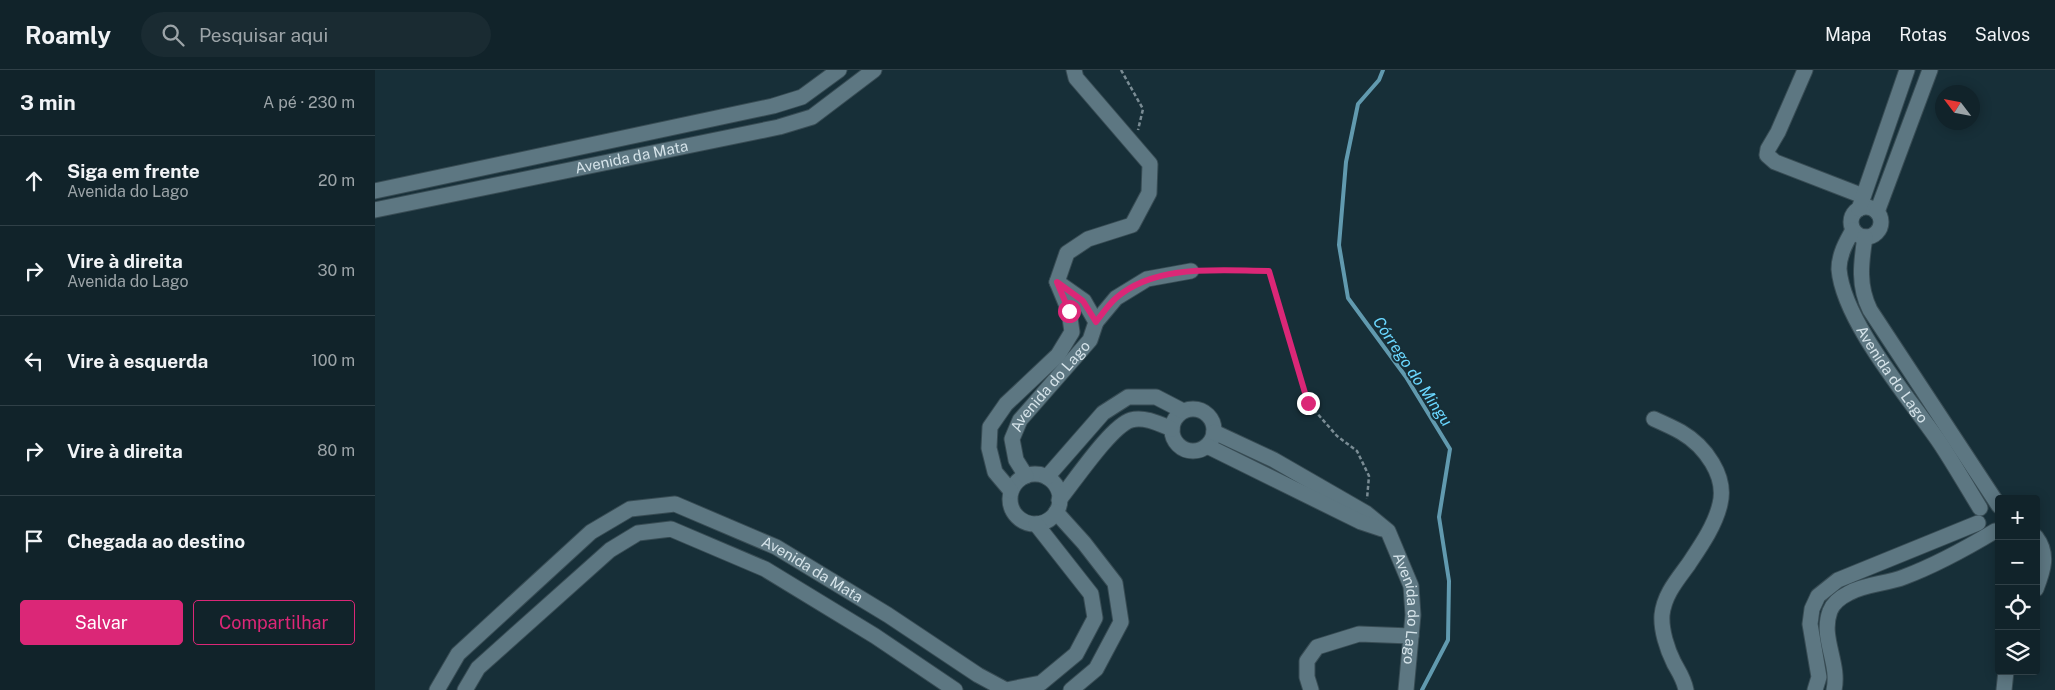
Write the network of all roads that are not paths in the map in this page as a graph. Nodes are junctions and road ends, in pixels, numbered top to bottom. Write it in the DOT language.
graph roads {
  1 [pos="839,70"];
  2 [pos="874,70"];
  3 [pos="1805,70"];
  4 [pos="1907,70"];
  5 [pos="1930,70"];
  6 [pos="1077,73"];
  7 [pos="375,191"];
  8 [pos="1861,202"];
  9 [pos="375,210"];
  10 [pos="1877,212"];
  11 [pos="1859,234"];
  12 [pos="1191,271"];
  13 [pos="1057,282"];
  14 [pos="1096,322"];
  15 [pos="1183,412"];
  16 [pos="1653,419"];
  17 [pos="1172,429"];
  18 [pos="1214,432"];
  19 [pos="1207,446"];
  20 [pos="1026,476"];
  21 [pos="1047,477"];
  22 [pos="1011,491"];
  23 [pos="1995,500"];
  24 [pos="1995,505"];
  25 [pos="1057,506"];
  26 [pos="1979,516"];
  27 [pos="1036,524"];
  28 [pos="1995,530"];
  29 [pos="1995,531"];
  30 [pos="1388,532"];
  31 [pos="2038,540"];
  32 [pos="2037,585"];
  33 [pos="1411,636"];
  34 [pos="2006,675"];
  35 [pos="437,690"];
  36 [pos="465,690"];
  37 [pos="955,690"];
  38 [pos="1071,690"];
  39 [pos="1311,690"];
  40 [pos="1406,690"];
  41 [pos="1686,690"];
  42 [pos="1815,690"];
  43 [pos="1834,690"];
  44 [pos="2004,690"];
  1 -- 7 [label="street, Avenida da Mata"];
  2 -- 9 [label="street, Avenida da Mata"];
  3 -- 8 [label="street"];
  4 -- 8 [label="street, Avenida do Lago"];
  5 -- 10 [label="street, Avenida do Lago"];
  6 -- 13 [label="street"];
  8 -- 10 [label="street"];
  8 -- 11 [label="street, Avenida do Lago"];
  10 -- 11 [label="street, Avenida do Lago"];
  11 -- 23 [label="street, Avenida do Lago"];
  11 -- 26 [label="street, Avenida do Lago"];
  12 -- 14 [label="street"];
  13 -- 14 [label="street, Avenida do Lago"];
  13 -- 22 [label="street, Avenida do Lago"];
  14 -- 20 [label="street, Avenida do Lago"];
  15 -- 17 [label="street"];
  15 -- 18 [label="street"];
  15 -- 21 [label="street"];
  16 -- 41 [label="street"];
  17 -- 19 [label="street"];
  17 -- 25 [label="street"];
  18 -- 19 [label="street"];
  18 -- 30 [label="street, Avenida do Lago"];
  19 -- 30 [label="street, Avenida do Lago"];
  20 -- 21 [label="street"];
  20 -- 22 [label="street"];
  21 -- 25 [label="street"];
  22 -- 27 [label="street"];
  24 -- 26 [label="street, Avenida do Lago"];
  25 -- 27 [label="street"];
  25 -- 38 [label="street"];
  26 -- 28 [label="street"];
  26 -- 42 [label="street, Avenida do Lago"];
  27 -- 35 [label="street, Avenida da Mata"];
  29 -- 43 [label="street"];
  30 -- 33 [label="street, Avenida do Lago"];
  31 -- 32 [label="street"];
  33 -- 39 [label="street"];
  33 -- 40 [label="street, Avenida do Lago"];
  34 -- 44 [label="street"];
  36 -- 37 [label="street, Avenida da Mata"];
}
